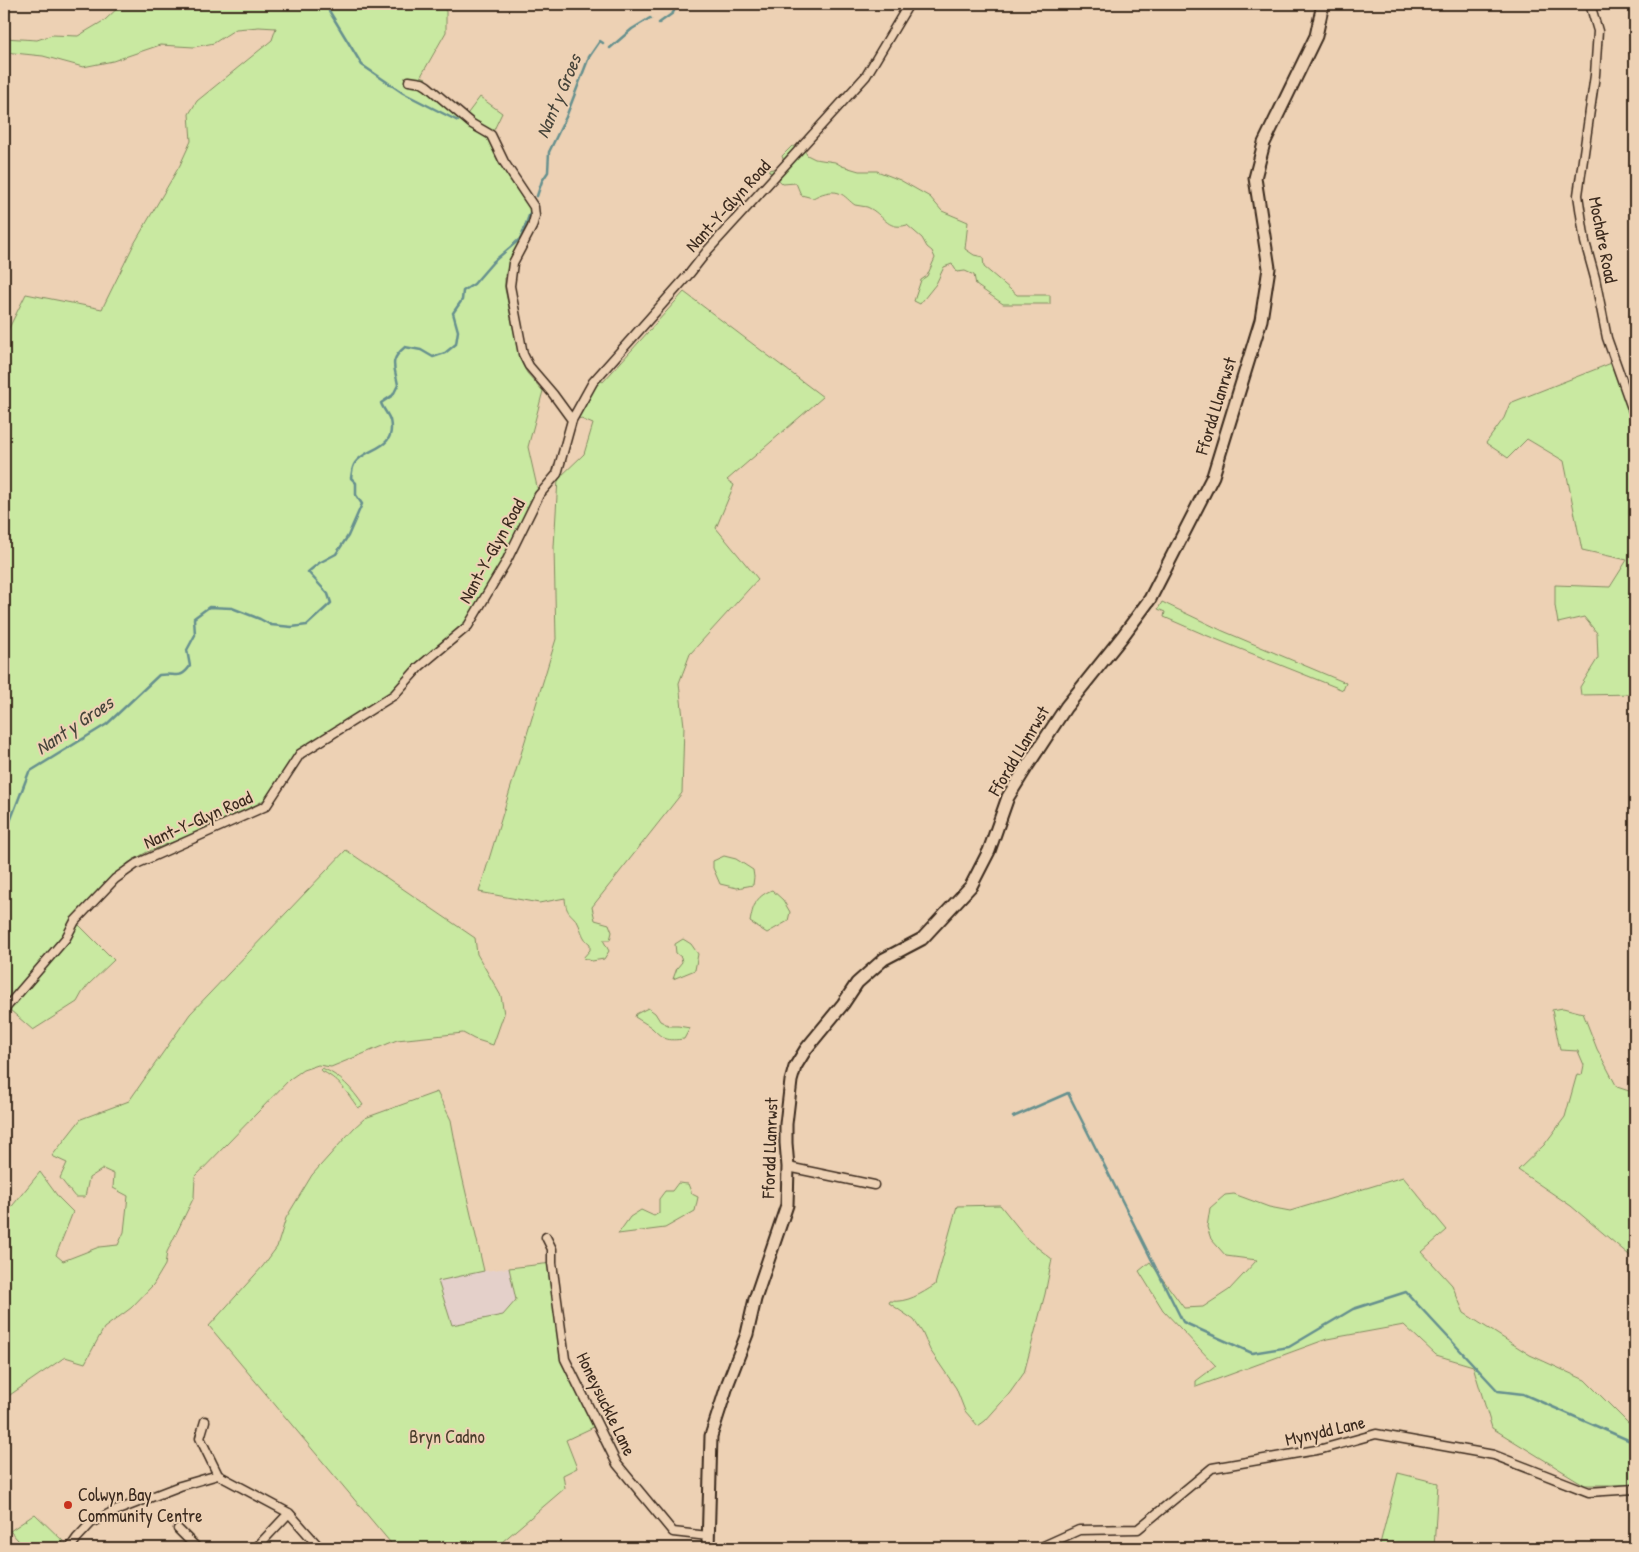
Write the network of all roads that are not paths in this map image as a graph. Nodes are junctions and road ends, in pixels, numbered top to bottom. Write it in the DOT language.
graph roads {
  1 [pos="909,4"];
  2 [pos="1323,4"];
  3 [pos="1590,4"];
  4 [pos="409,81"];
  5 [pos="1635,417"];
  6 [pos="572,420"];
  7 [pos="4,1010"];
  8 [pos="788,1167"];
  9 [pos="874,1185"];
  10 [pos="546,1237"];
  11 [pos="205,1420"];
  12 [pos="218,1475"];
  13 [pos="1635,1489"];
  14 [pos="290,1513"];
  15 [pos="178,1529"];
  16 [pos="708,1536"];
  17 [pos="70,1548"];
  18 [pos="197,1548"];
  19 [pos="256,1548"];
  20 [pos="320,1548"];
  21 [pos="708,1548"];
  22 [pos="1039,1548"];
  1 -- 6 [label="street, Nant-Y-Glyn Road"];
  2 -- 8 [label="main road, Ffordd Llanrwst"];
  3 -- 5 [label="street, Mochdre Road"];
  4 -- 6 [label="street"];
  6 -- 7 [label="street, Nant-Y-Glyn Road"];
  8 -- 9 [label="street"];
  8 -- 16 [label="main road, Ffordd Llanrwst"];
  10 -- 16 [label="street, Honeysuckle Lane"];
  11 -- 12 [label="street"];
  12 -- 14 [label="street"];
  12 -- 17 [label="street"];
  13 -- 22 [label="street, Mynydd Lane"];
  14 -- 19 [label="street"];
  14 -- 20 [label="street"];
  15 -- 18 [label="street"];
  16 -- 21 [label="main road, Ffordd Llanrwst"];
}
